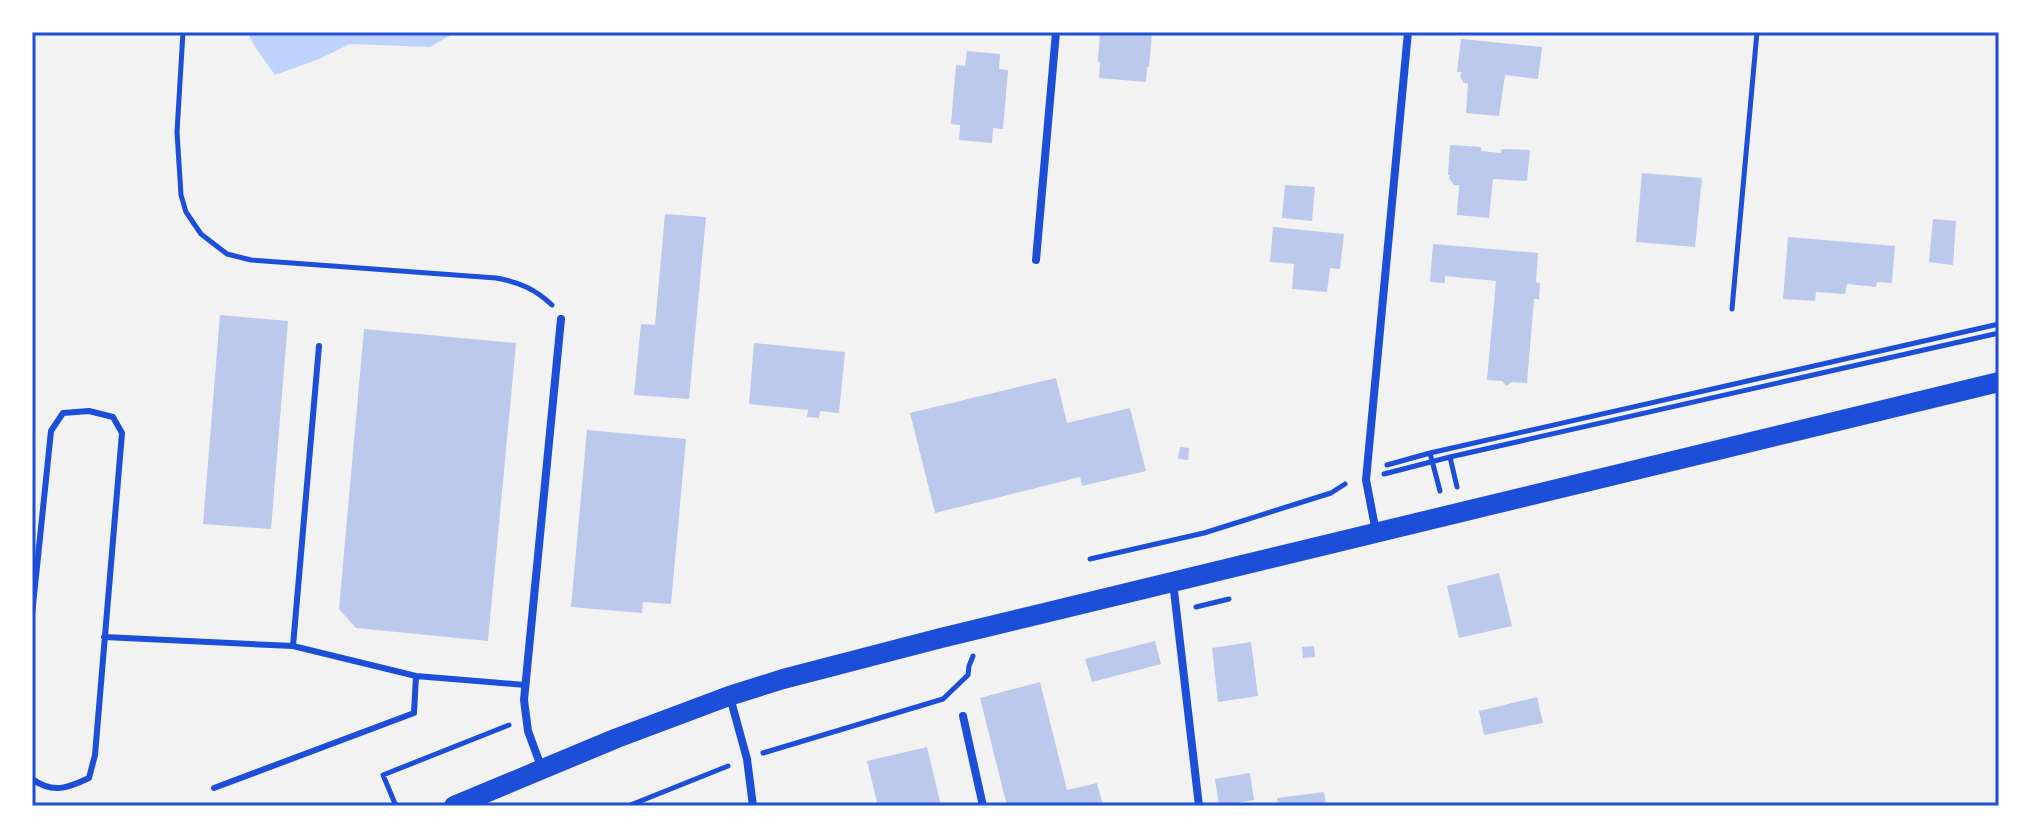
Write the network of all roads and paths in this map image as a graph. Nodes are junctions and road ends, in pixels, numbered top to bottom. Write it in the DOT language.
graph roads {
  1 [pos="183,32"];
  2 [pos="1056,32"];
  3 [pos="1408,32"];
  4 [pos="1757,32"];
  5 [pos="1036,260"];
  6 [pos="1732,309"];
  7 [pos="561,319"];
  8 [pos="1999,324"];
  9 [pos="1999,333"];
  10 [pos="319,346"];
  11 [pos="1999,382"];
  12 [pos="1367,475"];
  13 [pos="1376,532"];
  14 [pos="1090,559"];
  15 [pos="1173,581"];
  16 [pos="32,615"];
  17 [pos="104,637"];
  18 [pos="293,646"];
  19 [pos="978,653"];
  20 [pos="416,676"];
  21 [pos="525,685"];
  22 [pos="729,696"];
  23 [pos="963,716"];
  24 [pos="525,718"];
  25 [pos="747,759"];
  26 [pos="542,770"];
  27 [pos="32,779"];
  28 [pos="214,788"];
  29 [pos="396,806"];
  30 [pos="454,806"];
  31 [pos="628,806"];
  32 [pos="753,806"];
  33 [pos="983,806"];
  34 [pos="1199,806"];
  1 -- 7 [label="path"];
  2 -- 5 [label="street"];
  3 -- 12 [label="street"];
  4 -- 6 [label="path"];
  7 -- 21 [label="street"];
  8 -- 12 [label="path"];
  9 -- 12 [label="path"];
  10 -- 18 [label="lane"];
  11 -- 13 [label="main road"];
  12 -- 13 [label="street"];
  12 -- 14 [label="path"];
  13 -- 15 [label="main road"];
  15 -- 22 [label="main road"];
  15 -- 34 [label="street"];
  16 -- 17 [label="lane"];
  17 -- 18 [label="lane"];
  17 -- 27 [label="lane"];
  18 -- 20 [label="lane"];
  19 -- 25 [label="path"];
  20 -- 21 [label="lane"];
  20 -- 28 [label="lane"];
  21 -- 24 [label="street"];
  22 -- 25 [label="street"];
  22 -- 26 [label="main road"];
  23 -- 33 [label="street"];
  24 -- 26 [label="street"];
  24 -- 29 [label="path"];
  25 -- 31 [label="path"];
  25 -- 32 [label="street"];
  26 -- 30 [label="main road"];
}
